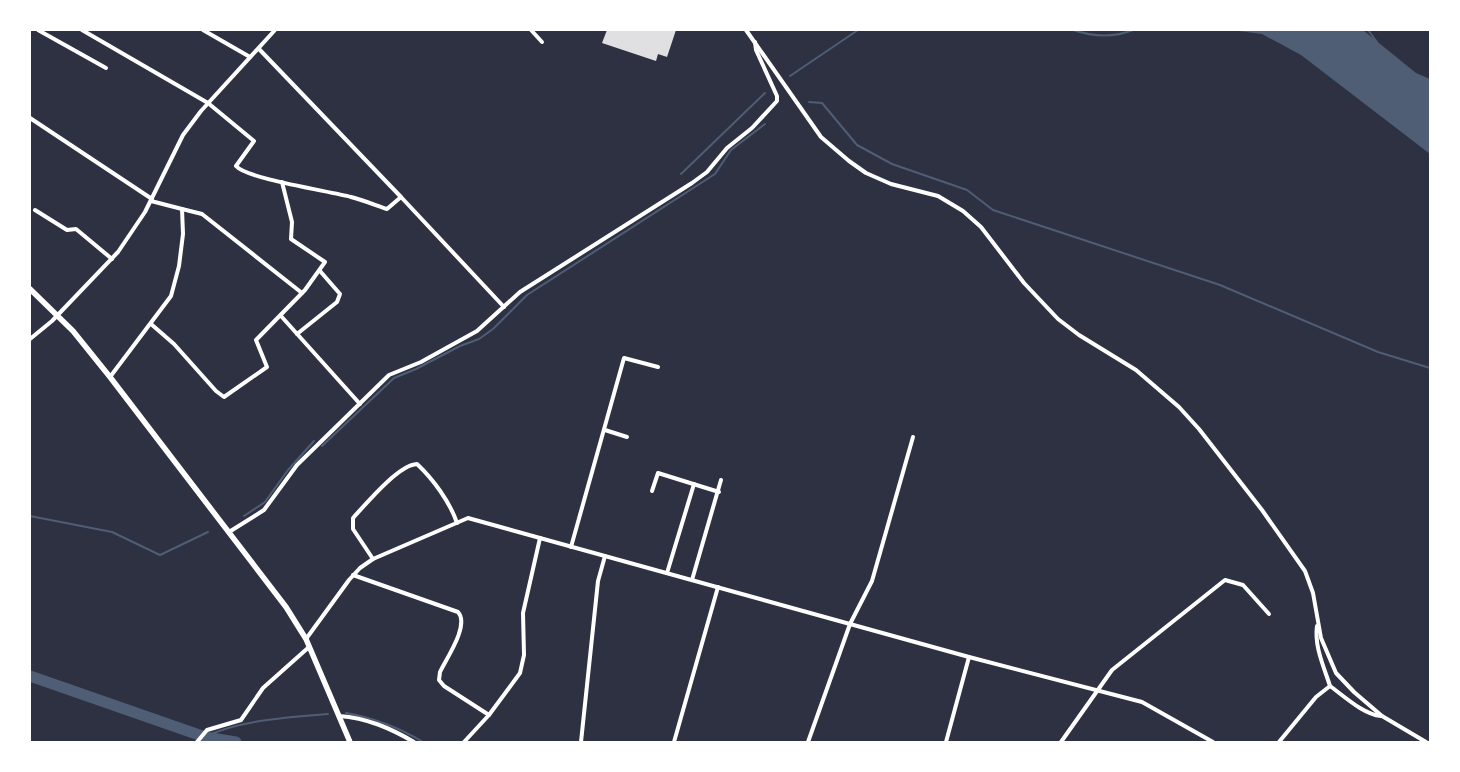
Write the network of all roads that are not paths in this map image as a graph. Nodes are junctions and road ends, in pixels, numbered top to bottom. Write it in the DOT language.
graph roads {
  1 [pos="38,30"];
  2 [pos="82,30"];
  3 [pos="203,30"];
  4 [pos="276,30"];
  5 [pos="531,30"];
  6 [pos="746,30"];
  7 [pos="754,41"];
  8 [pos="542,42"];
  9 [pos="259,49"];
  10 [pos="250,57"];
  11 [pos="106,68"];
  12 [pos="208,104"];
  13 [pos="30,118"];
  14 [pos="282,182"];
  15 [pos="401,197"];
  16 [pos="152,200"];
  17 [pos="182,209"];
  18 [pos="35,210"];
  19 [pos="112,259"];
  20 [pos="320,271"];
  21 [pos="30,289"];
  22 [pos="302,293"];
  23 [pos="504,306"];
  24 [pos="57,314"];
  25 [pos="281,316"];
  26 [pos="151,324"];
  27 [pos="298,334"];
  28 [pos="30,339"];
  29 [pos="658,367"];
  30 [pos="110,377"];
  31 [pos="360,404"];
  32 [pos="605,430"];
  33 [pos="627,437"];
  34 [pos="913,437"];
  35 [pos="722,480"];
  36 [pos="694,484"];
  37 [pos="652,491"];
  38 [pos="719,492"];
  39 [pos="457,523"];
  40 [pos="227,531"];
  41 [pos="540,538"];
  42 [pos="571,546"];
  43 [pos="605,556"];
  44 [pos="373,559"];
  45 [pos="668,573"];
  46 [pos="353,575"];
  47 [pos="692,580"];
  48 [pos="718,587"];
  49 [pos="1269,614"];
  50 [pos="1318,622"];
  51 [pos="850,624"];
  52 [pos="306,639"];
  53 [pos="309,647"];
  54 [pos="969,657"];
  55 [pos="1330,686"];
  56 [pos="1096,691"];
  57 [pos="489,715"];
  58 [pos="339,716"];
  59 [pos="1382,716"];
  60 [pos="197,742"];
  61 [pos="350,742"];
  62 [pos="414,742"];
  63 [pos="464,742"];
  64 [pos="581,742"];
  65 [pos="674,742"];
  66 [pos="808,742"];
  67 [pos="946,742"];
  68 [pos="1061,742"];
  69 [pos="1213,742"];
  70 [pos="1279,742"];
  71 [pos="1426,742"];
  1 -- 11 [label="street"];
  2 -- 12 [label="street"];
  3 -- 10 [label="street"];
  4 -- 9 [label="street"];
  5 -- 8 [label="street"];
  6 -- 7 [label="street"];
  7 -- 23 [label="street"];
  7 -- 50 [label="street"];
  9 -- 10 [label="street"];
  9 -- 15 [label="street"];
  10 -- 12 [label="street"];
  12 -- 14 [label="street"];
  12 -- 16 [label="street"];
  13 -- 16 [label="street"];
  14 -- 15 [label="street"];
  14 -- 20 [label="street"];
  15 -- 23 [label="street"];
  16 -- 17 [label="street"];
  16 -- 19 [label="street"];
  17 -- 22 [label="street"];
  17 -- 26 [label="street"];
  18 -- 19 [label="street"];
  19 -- 24 [label="street"];
  20 -- 22 [label="street"];
  20 -- 27 [label="street"];
  21 -- 24 [label="main road"];
  22 -- 25 [label="street"];
  23 -- 31 [label="street"];
  24 -- 28 [label="street"];
  24 -- 30 [label="main road"];
  25 -- 26 [label="street"];
  25 -- 27 [label="street"];
  26 -- 30 [label="street"];
  27 -- 31 [label="street"];
  29 -- 32 [label="street"];
  30 -- 40 [label="main road"];
  31 -- 40 [label="street"];
  32 -- 33 [label="street"];
  32 -- 42 [label="street"];
  34 -- 51 [label="street"];
  35 -- 38 [label="street"];
  36 -- 37 [label="street"];
  36 -- 38 [label="street"];
  36 -- 45 [label="street"];
  38 -- 47 [label="street"];
  39 -- 41 [label="street"];
  39 -- 44 [label="street"];
  39 -- 44 [label="street"];
  40 -- 52 [label="main road"];
  41 -- 42 [label="street"];
  41 -- 57 [label="street"];
  42 -- 43 [label="street"];
  43 -- 45 [label="street"];
  43 -- 64 [label="street"];
  44 -- 46 [label="street"];
  45 -- 47 [label="street"];
  46 -- 52 [label="street"];
  46 -- 57 [label="street"];
  47 -- 48 [label="street"];
  48 -- 51 [label="street"];
  48 -- 65 [label="street"];
  49 -- 56 [label="street"];
  50 -- 55 [label="street"];
  50 -- 59 [label="street"];
  51 -- 54 [label="street"];
  51 -- 66 [label="street"];
  52 -- 53 [label="main road"];
  53 -- 58 [label="main road"];
  53 -- 60 [label="street"];
  54 -- 56 [label="street"];
  54 -- 67 [label="street"];
  55 -- 59 [label="street"];
  55 -- 70 [label="street"];
  56 -- 68 [label="street"];
  56 -- 69 [label="street"];
  57 -- 63 [label="street"];
  58 -- 61 [label="main road"];
  58 -- 62 [label="street"];
  59 -- 71 [label="street"];
}
